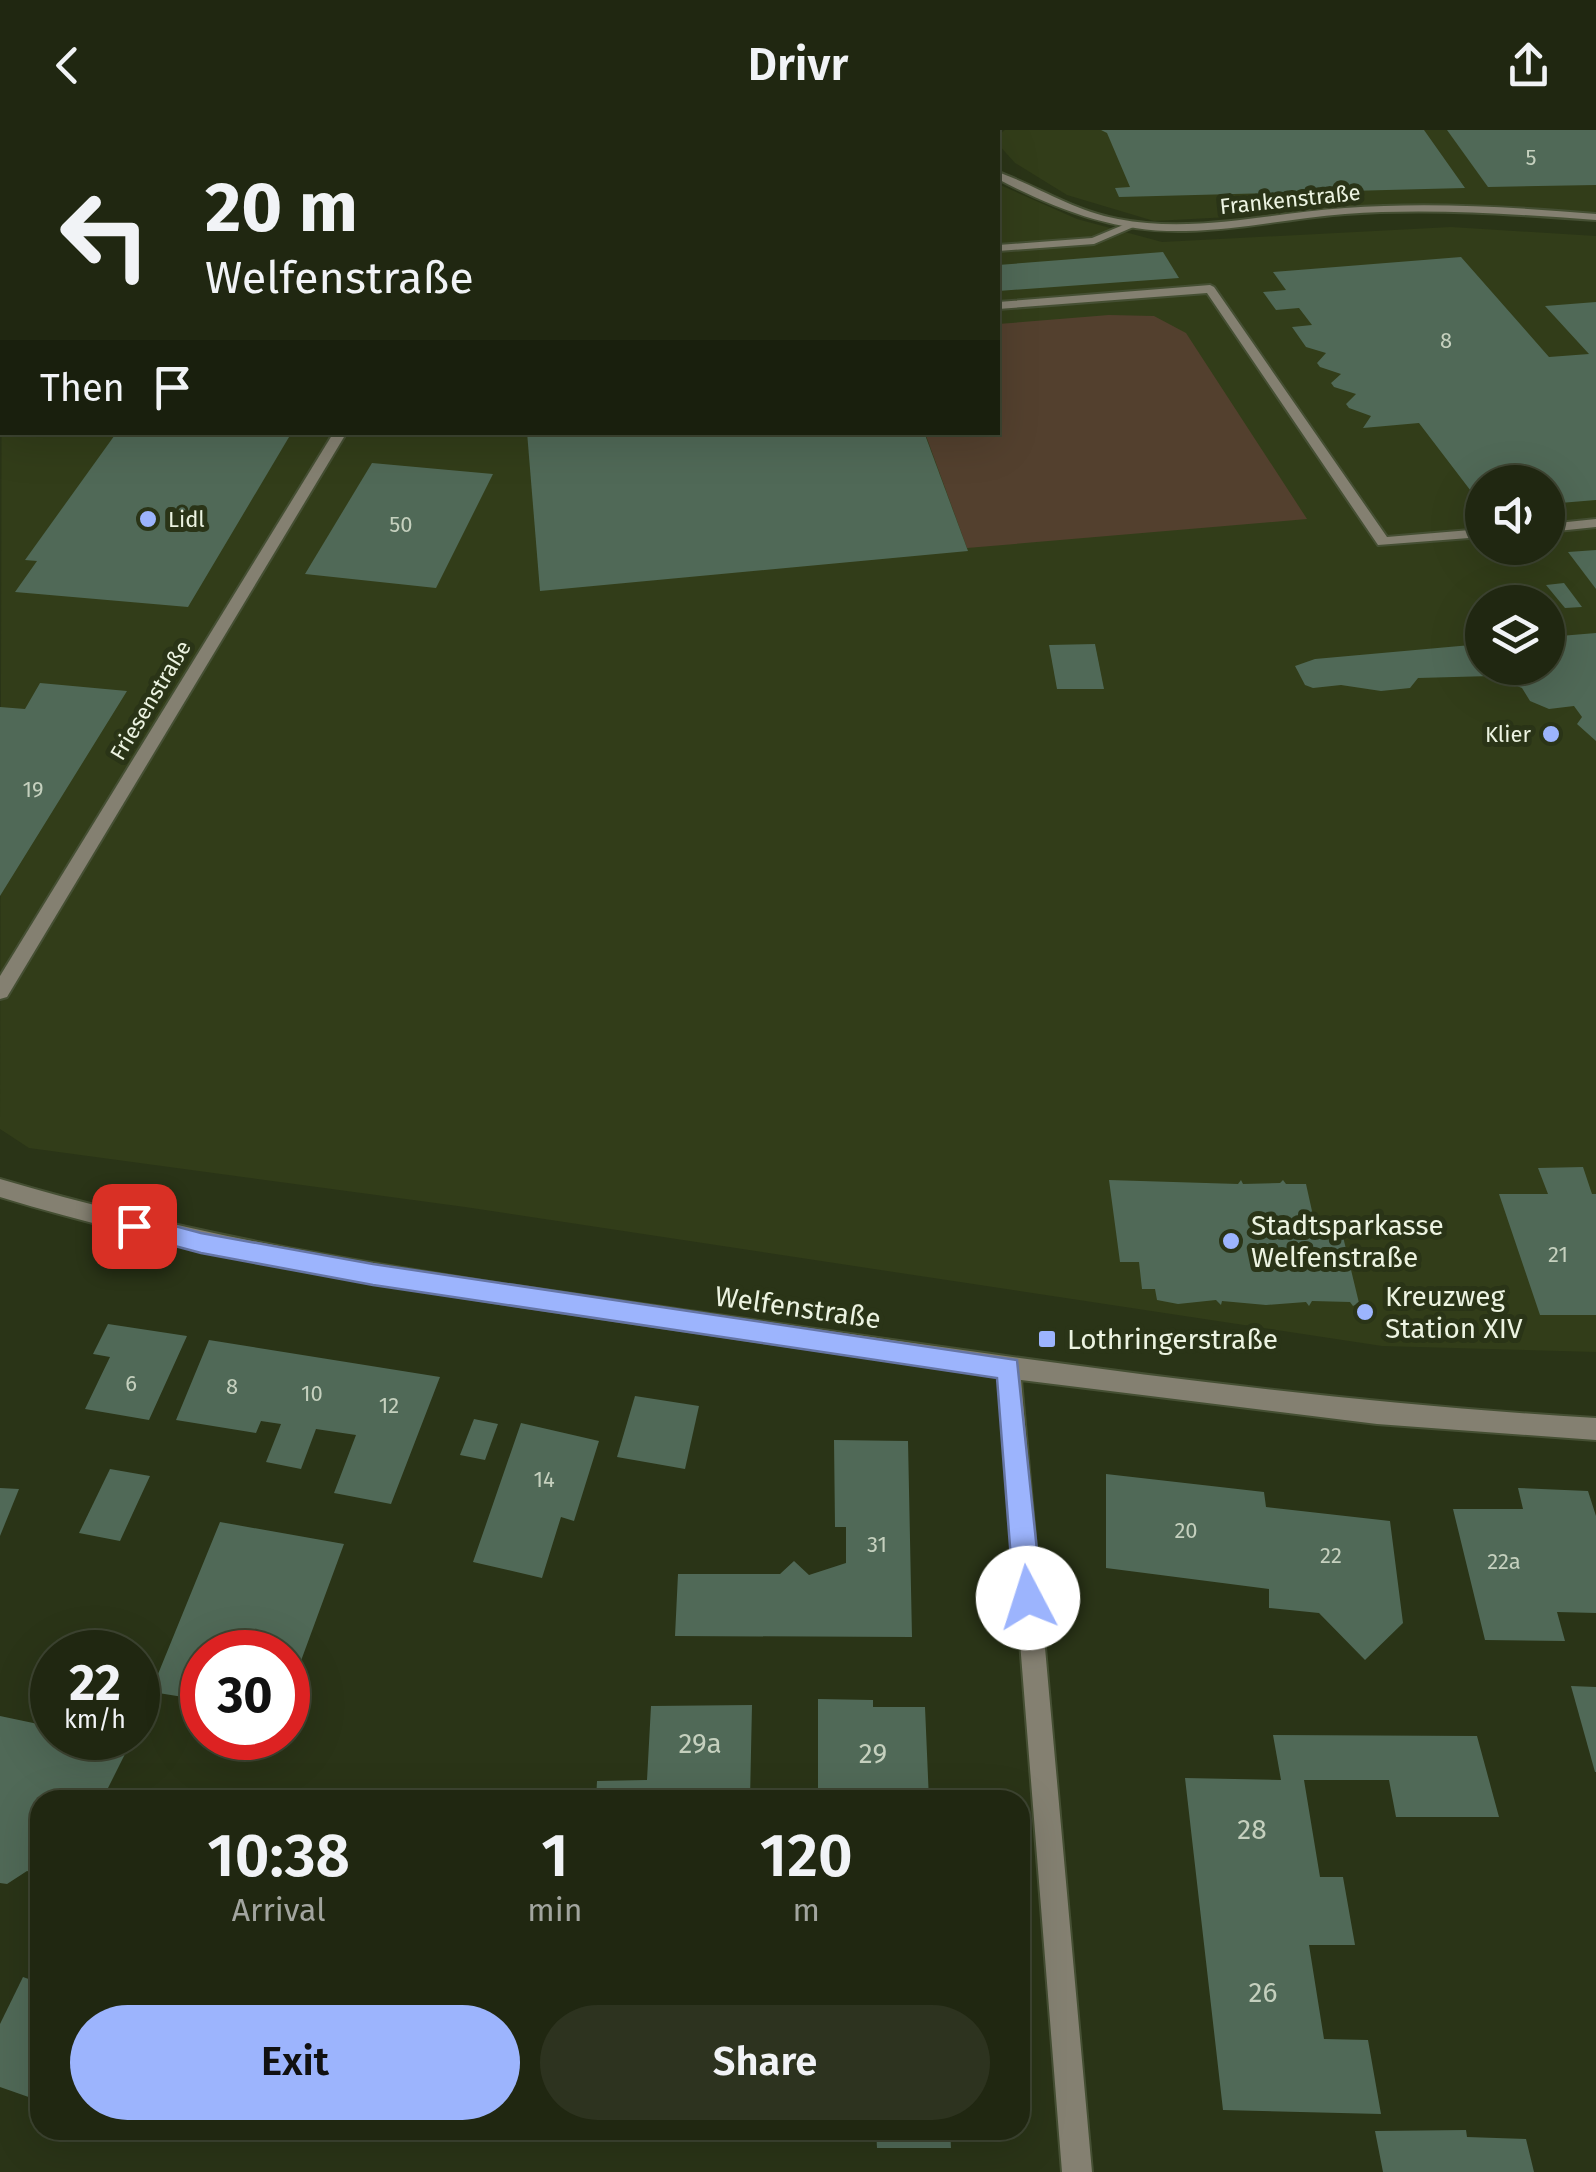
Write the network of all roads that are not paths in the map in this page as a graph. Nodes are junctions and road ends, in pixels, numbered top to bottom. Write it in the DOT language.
graph roads {
  1 [pos="1000,176"];
  2 [pos="1596,217"];
  3 [pos="1132,226"];
  4 [pos="1000,248"];
  5 [pos="1000,306"];
  6 [pos="339,435"];
  7 [pos="1596,524"];
  8 [pos="1565,527"];
  9 [pos="1465,535"];
  10 [pos="0,992"];
  11 [pos="0,1188"];
  12 [pos="1008,1368"];
  13 [pos="1596,1429"];
  14 [pos="1077,2172"];
  1 -- 3 [label="street, Frankenstraße"];
  2 -- 3 [label="street, Frankenstraße"];
  3 -- 4 [label="street"];
  5 -- 9 [label="street"];
  6 -- 10 [label="street, Friesenstraße"];
  7 -- 8 [label="street"];
  11 -- 12 [label="street, Welfenstraße"];
  12 -- 13 [label="street, Welfenstraße"];
  12 -- 14 [label="street"];
}
